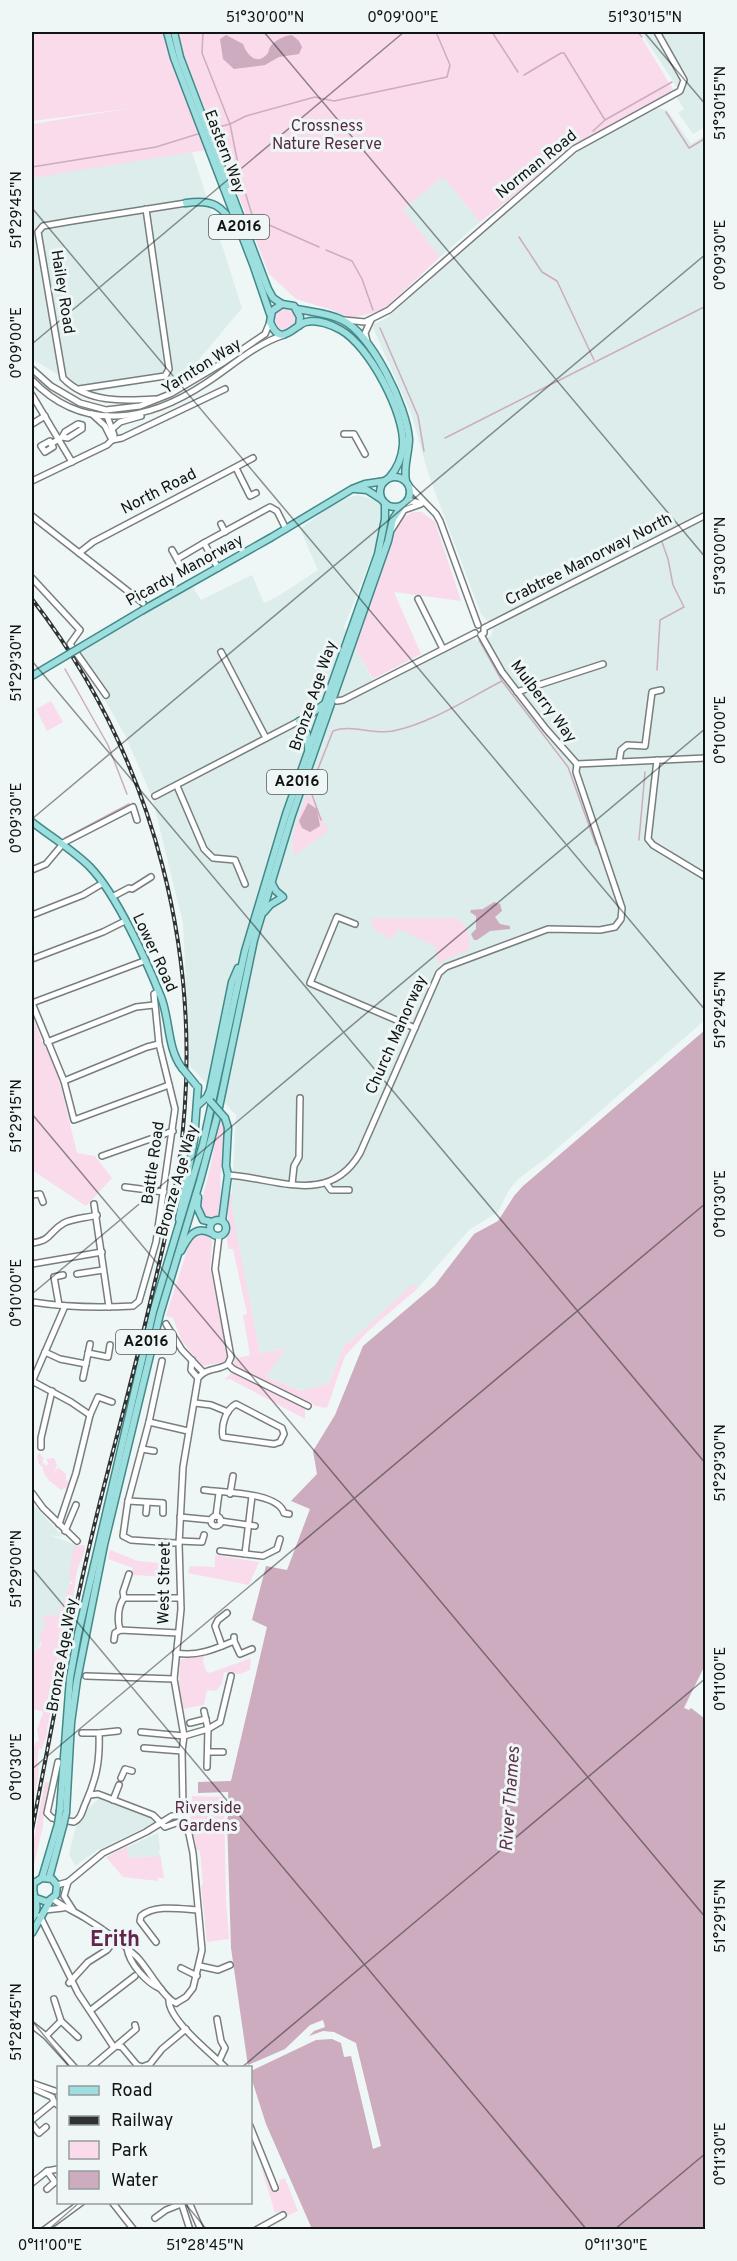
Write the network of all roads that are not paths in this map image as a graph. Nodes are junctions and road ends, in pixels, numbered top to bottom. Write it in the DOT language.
graph roads {
  1 [pos="167,32"];
  2 [pos="174,32"];
  3 [pos="657,32"];
  4 [pos="203,125"];
  5 [pos="208,138"];
  6 [pos="186,203"];
  7 [pos="146,209"];
  8 [pos="254,267"];
  9 [pos="282,304"];
  10 [pos="297,309"];
  11 [pos="270,318"];
  12 [pos="373,319"];
  13 [pos="344,320"];
  14 [pos="299,326"];
  15 [pos="285,334"];
  16 [pos="367,344"];
  17 [pos="32,369"];
  18 [pos="32,380"];
  19 [pos="77,389"];
  20 [pos="224,389"];
  21 [pos="32,395"];
  22 [pos="155,399"];
  23 [pos="107,413"];
  24 [pos="148,413"];
  25 [pos="91,414"];
  26 [pos="45,416"];
  27 [pos="32,424"];
  28 [pos="105,426"];
  29 [pos="112,429"];
  30 [pos="344,434"];
  31 [pos="60,438"];
  32 [pos="112,440"];
  33 [pos="51,444"];
  34 [pos="365,454"];
  35 [pos="253,458"];
  36 [pos="72,462"];
  37 [pos="236,468"];
  38 [pos="387,480"];
  39 [pos="32,481"];
  40 [pos="408,484"];
  41 [pos="352,489"];
  42 [pos="256,493"];
  43 [pos="383,501"];
  44 [pos="403,505"];
  45 [pos="424,505"];
  46 [pos="705,515"];
  47 [pos="32,516"];
  48 [pos="221,524"];
  49 [pos="286,529"];
  50 [pos="390,531"];
  51 [pos="225,532"];
  52 [pos="204,543"];
  53 [pos="172,550"];
  54 [pos="79,553"];
  55 [pos="177,559"];
  56 [pos="180,565"];
  57 [pos="218,568"];
  58 [pos="32,578"];
  59 [pos="418,599"];
  60 [pos="142,603"];
  61 [pos="481,626"];
  62 [pos="478,634"];
  63 [pos="442,649"];
  64 [pos="221,652"];
  65 [pos="603,664"];
  66 [pos="32,676"];
  67 [pos="661,690"];
  68 [pos="517,692"];
  69 [pos="106,695"];
  70 [pos="337,701"];
  71 [pos="325,704"];
  72 [pos="302,720"];
  73 [pos="266,738"];
  74 [pos="308,751"];
  75 [pos="705,758"];
  76 [pos="657,760"];
  77 [pos="619,762"];
  78 [pos="577,764"];
  79 [pos="177,786"];
  80 [pos="155,796"];
  81 [pos="137,820"];
  82 [pos="32,822"];
  83 [pos="62,844"];
  84 [pos="32,870"];
  85 [pos="151,877"];
  86 [pos="705,877"];
  87 [pos="271,882"];
  88 [pos="103,883"];
  89 [pos="244,884"];
  90 [pos="112,897"];
  91 [pos="262,914"];
  92 [pos="32,915"];
  93 [pos="125,921"];
  94 [pos="355,924"];
  95 [pos="245,951"];
  96 [pos="32,959"];
  97 [pos="144,961"];
  98 [pos="158,991"];
  99 [pos="32,1003"];
  100 [pos="154,1005"];
  101 [pos="415,1028"];
  102 [pos="47,1042"];
  103 [pos="159,1044"];
  104 [pos="64,1081"];
  105 [pos="211,1084"];
  106 [pos="169,1085"];
  107 [pos="197,1086"];
  108 [pos="300,1098"];
  109 [pos="209,1099"];
  110 [pos="198,1106"];
  111 [pos="173,1131"];
  112 [pos="102,1156"];
  113 [pos="228,1175"];
  114 [pos="200,1181"];
  115 [pos="326,1183"];
  116 [pos="292,1184"];
  117 [pos="125,1187"];
  118 [pos="349,1190"];
  119 [pos="164,1192"];
  120 [pos="32,1196"];
  121 [pos="43,1202"];
  122 [pos="94,1204"];
  123 [pos="97,1215"];
  124 [pos="222,1221"];
  125 [pos="212,1222"];
  126 [pos="211,1233"];
  127 [pos="177,1234"];
  128 [pos="219,1236"];
  129 [pos="32,1243"];
  130 [pos="102,1252"];
  131 [pos="32,1264"];
  132 [pos="173,1269"];
  133 [pos="103,1270"];
  134 [pos="77,1274"];
  135 [pos="63,1275"];
  136 [pos="32,1302"];
  137 [pos="62,1306"];
  138 [pos="109,1307"];
  139 [pos="166,1324"];
  140 [pos="90,1344"];
  141 [pos="110,1345"];
  142 [pos="45,1352"];
  143 [pos="88,1353"];
  144 [pos="192,1360"];
  145 [pos="162,1361"];
  146 [pos="86,1364"];
  147 [pos="228,1364"];
  148 [pos="203,1372"];
  149 [pos="83,1378"];
  150 [pos="198,1378"];
  151 [pos="32,1381"];
  152 [pos="52,1391"];
  153 [pos="112,1402"];
  154 [pos="195,1403"];
  155 [pos="308,1406"];
  156 [pos="228,1412"];
  157 [pos="90,1415"];
  158 [pos="149,1422"];
  159 [pos="188,1431"];
  160 [pos="41,1447"];
  161 [pos="142,1449"];
  162 [pos="154,1451"];
  163 [pos="232,1476"];
  164 [pos="204,1490"];
  165 [pos="32,1493"];
  166 [pos="219,1493"];
  167 [pos="230,1494"];
  168 [pos="252,1496"];
  169 [pos="128,1501"];
  170 [pos="147,1503"];
  171 [pos="76,1505"];
  172 [pos="146,1513"];
  173 [pos="163,1513"];
  174 [pos="285,1515"];
  175 [pos="180,1517"];
  176 [pos="218,1519"];
  177 [pos="211,1520"];
  178 [pos="59,1524"];
  179 [pos="251,1525"];
  180 [pos="65,1531"];
  181 [pos="204,1535"];
  182 [pos="77,1541"];
  183 [pos="177,1542"];
  184 [pos="102,1544"];
  185 [pos="287,1546"];
  186 [pos="220,1551"];
  187 [pos="245,1554"];
  188 [pos="129,1574"];
  189 [pos="124,1598"];
  190 [pos="180,1598"];
  191 [pos="227,1613"];
  192 [pos="120,1630"];
  193 [pos="178,1633"];
  194 [pos="114,1640"];
  195 [pos="222,1646"];
  196 [pos="252,1649"];
  197 [pos="176,1653"];
  198 [pos="86,1676"];
  199 [pos="231,1676"];
  200 [pos="174,1679"];
  201 [pos="204,1711"];
  202 [pos="206,1719"];
  203 [pos="190,1723"];
  204 [pos="208,1730"];
  205 [pos="118,1731"];
  206 [pos="141,1732"];
  207 [pos="82,1733"];
  208 [pos="99,1733"];
  209 [pos="184,1736"];
  210 [pos="144,1748"];
  211 [pos="182,1751"];
  212 [pos="208,1752"];
  213 [pos="223,1752"];
  214 [pos="58,1762"];
  215 [pos="207,1767"];
  216 [pos="132,1771"];
  217 [pos="122,1778"];
  218 [pos="110,1786"];
  219 [pos="90,1795"];
  220 [pos="113,1800"];
  221 [pos="181,1818"];
  222 [pos="161,1824"];
  223 [pos="37,1881"];
  224 [pos="68,1882"];
  225 [pos="57,1885"];
  226 [pos="36,1899"];
  227 [pos="51,1900"];
  228 [pos="64,1908"];
  229 [pos="198,1910"];
  230 [pos="75,1912"];
  231 [pos="43,1913"];
  232 [pos="32,1919"];
  233 [pos="32,1933"];
  234 [pos="116,1939"];
  235 [pos="156,1942"];
  236 [pos="230,1965"];
  237 [pos="200,1966"];
  238 [pos="181,1968"];
  239 [pos="135,1976"];
  240 [pos="197,1976"];
  241 [pos="70,1982"];
  242 [pos="54,1999"];
  243 [pos="169,1999"];
  244 [pos="176,2003"];
  245 [pos="91,2010"];
  246 [pos="173,2012"];
  247 [pos="217,2019"];
  248 [pos="61,2020"];
  249 [pos="32,2025"];
  250 [pos="135,2025"];
  251 [pos="186,2029"];
  252 [pos="46,2036"];
  253 [pos="78,2037"];
  254 [pos="115,2046"];
  255 [pos="219,2061"];
  256 [pos="153,2065"];
  257 [pos="74,2066"];
  258 [pos="91,2066"];
  259 [pos="140,2066"];
  260 [pos="224,2066"];
  261 [pos="32,2083"];
  262 [pos="32,2088"];
  263 [pos="56,2097"];
  264 [pos="32,2122"];
  265 [pos="46,2127"];
  266 [pos="252,2131"];
  267 [pos="57,2169"];
  268 [pos="47,2171"];
  269 [pos="32,2183"];
  270 [pos="47,2188"];
  271 [pos="275,2188"];
  272 [pos="79,2204"];
  273 [pos="113,2204"];
  274 [pos="179,2204"];
  275 [pos="181,2204"];
  276 [pos="190,2204"];
  277 [pos="160,2205"];
  278 [pos="166,2210"];
  279 [pos="283,2215"];
  280 [pos="155,2218"];
  281 [pos="44,2229"];
  282 [pos="132,2229"];
  283 [pos="190,2229"];
  284 [pos="201,2229"];
  285 [pos="256,2229"];
  1 -- 4 [label="main road, Eastern Way / A2016"];
  2 -- 4 [label="main road, Eastern Way / A2016"];
  3 -- 12 [label="street, Norman Road"];
  4 -- 5 [label="main road, Eastern Way / A2016"];
  5 -- 8 [label="main road, Eastern Way / A2016"];
  5 -- 9 [label="main road, Eastern Way / A2016"];
  6 -- 7 [label="street, Hailey Road"];
  6 -- 8 [label="main road"];
  7 -- 19 [label="street"];
  7 -- 19 [label="street, Hailey Road"];
  8 -- 11 [label="main road, Eastern Way / A2016"];
  9 -- 10 [label="main road"];
  9 -- 11 [label="main road"];
  10 -- 13 [label="main road"];
  10 -- 14 [label="main road"];
  11 -- 15 [label="main road"];
  11 -- 22 [label="street, Yarnton Way"];
  12 -- 13 [label="street"];
  12 -- 16 [label="street"];
  13 -- 16 [label="main road"];
  14 -- 15 [label="main road"];
  14 -- 38 [label="main road"];
  15 -- 24 [label="street, Yarnton Way"];
  16 -- 40 [label="main road"];
  17 -- 23 [label="street, Yarnton Way"];
  18 -- 25 [label="street, Yarnton Way"];
  19 -- 22 [label="street"];
  20 -- 32 [label="street"];
  21 -- 26 [label="street"];
  22 -- 23 [label="street, Yarnton Way"];
  23 -- 24 [label="street, Yarnton Way"];
  23 -- 25 [label="street, Yarnton Way"];
  23 -- 28 [label="street"];
  23 -- 29 [label="street"];
  24 -- 29 [label="street"];
  25 -- 28 [label="street"];
  26 -- 27 [label="street"];
  26 -- 31 [label="street"];
  28 -- 32 [label="street"];
  29 -- 32 [label="street"];
  30 -- 34 [label="street"];
  31 -- 33 [label="street"];
  31 -- 36 [label="street"];
  32 -- 36 [label="street"];
  35 -- 37 [label="street, North Road"];
  36 -- 39 [label="street"];
  37 -- 42 [label="street"];
  37 -- 54 [label="street, North Road"];
  38 -- 40 [label="main road"];
  38 -- 41 [label="main road, Picardy Manorway"];
  38 -- 43 [label="main road"];
  40 -- 44 [label="main road"];
  40 -- 45 [label="street"];
  41 -- 43 [label="main road"];
  41 -- 49 [label="main road, Picardy Manorway"];
  43 -- 44 [label="main road"];
  43 -- 71 [label="main road, Bronze Age Way / A2016"];
  44 -- 45 [label="street"];
  44 -- 50 [label="main road, Bronze Age Way / A2016"];
  45 -- 50 [label="street"];
  45 -- 61 [label="street"];
  46 -- 61 [label="street, Crabtree Manorway North"];
  47 -- 54 [label="street"];
  48 -- 51 [label="street"];
  49 -- 51 [label="street"];
  49 -- 57 [label="main road, Picardy Manorway"];
  50 -- 87 [label="main road, Bronze Age Way / A2016"];
  51 -- 52 [label="street"];
  52 -- 55 [label="street"];
  52 -- 57 [label="street"];
  53 -- 55 [label="street"];
  54 -- 60 [label="street"];
  55 -- 56 [label="street"];
  57 -- 60 [label="main road, Picardy Manorway"];
  58 -- 69 [label="street"];
  59 -- 63 [label="street"];
  60 -- 66 [label="main road, Picardy Manorway, bridge"];
  61 -- 62 [label="street"];
  61 -- 62 [label="street"];
  62 -- 63 [label="street"];
  62 -- 68 [label="street, Mulberry Way"];
  63 -- 70 [label="street"];
  64 -- 73 [label="street"];
  65 -- 68 [label="street"];
  67 -- 77 [label="street"];
  68 -- 78 [label="street, Mulberry Way"];
  71 -- 72 [label="main road"];
  71 -- 74 [label="main road, Bronze Age Way / A2016"];
  72 -- 73 [label="street"];
  72 -- 74 [label="main road"];
  73 -- 79 [label="street"];
  74 -- 95 [label="main road, Bronze Age Way / A2016"];
  75 -- 76 [label="street, Mulberry Way"];
  76 -- 77 [label="street, Mulberry Way"];
  76 -- 86 [label="street"];
  77 -- 78 [label="street, Mulberry Way"];
  78 -- 101 [label="street, Church Manorway"];
  79 -- 80 [label="street"];
  79 -- 89 [label="street"];
  81 -- 83 [label="street"];
  82 -- 83 [label="main road, Lower Road"];
  83 -- 84 [label="street"];
  83 -- 88 [label="main road, Lower Road"];
  85 -- 90 [label="street"];
  87 -- 91 [label="main road, Bronze Age Way / A2016"];
  87 -- 91 [label="main road"];
  88 -- 90 [label="main road, Lower Road"];
  88 -- 92 [label="street"];
  90 -- 93 [label="main road, Lower Road"];
  91 -- 114 [label="main road, Bronze Age Way / A2016"];
  93 -- 96 [label="street"];
  93 -- 97 [label="main road, Lower Road"];
  94 -- 101 [label="street"];
  95 -- 105 [label="main road"];
  95 -- 127 [label="main road, Bronze Age Way / A2016"];
  97 -- 98 [label="main road, Lower Road"];
  97 -- 99 [label="street"];
  98 -- 100 [label="street, Battle Road"];
  98 -- 107 [label="main road, Lower Road, bridge"];
  99 -- 102 [label="street"];
  100 -- 102 [label="street"];
  100 -- 103 [label="street, Battle Road"];
  101 -- 115 [label="street, Church Manorway"];
  102 -- 104 [label="street"];
  103 -- 104 [label="street"];
  103 -- 106 [label="street, Battle Road"];
  104 -- 106 [label="street"];
  105 -- 107 [label="main road"];
  105 -- 109 [label="main road"];
  106 -- 111 [label="street, Battle Road"];
  107 -- 109 [label="main road, Lower Road"];
  107 -- 110 [label="main road"];
  108 -- 116 [label="street"];
  109 -- 110 [label="main road"];
  109 -- 113 [label="main road, Lower Road, bridge"];
  110 -- 127 [label="main road"];
  111 -- 112 [label="street"];
  111 -- 119 [label="street, Battle Road"];
  113 -- 116 [label="street"];
  113 -- 124 [label="main road, Lower Road"];
  114 -- 125 [label="main road"];
  114 -- 132 [label="main road, Bronze Age Way / A2016"];
  115 -- 116 [label="street"];
  115 -- 118 [label="street"];
  117 -- 119 [label="street"];
  119 -- 138 [label="street, Battle Road"];
  120 -- 121 [label="street"];
  122 -- 123 [label="street"];
  123 -- 129 [label="street"];
  123 -- 130 [label="street"];
  124 -- 125 [label="main road"];
  124 -- 128 [label="main road"];
  125 -- 126 [label="main road"];
  126 -- 128 [label="main road"];
  126 -- 132 [label="main road"];
  127 -- 184 [label="main road, Bronze Age Way / A2016"];
  128 -- 147 [label="street"];
  130 -- 131 [label="street"];
  130 -- 133 [label="street"];
  132 -- 184 [label="main road, Bronze Age Way / A2016"];
  133 -- 134 [label="street"];
  133 -- 138 [label="street"];
  135 -- 137 [label="street"];
  136 -- 137 [label="street"];
  137 -- 138 [label="street"];
  137 -- 142 [label="street"];
  139 -- 144 [label="street"];
  140 -- 143 [label="street"];
  141 -- 143 [label="street"];
  142 -- 146 [label="street"];
  142 -- 151 [label="street"];
  143 -- 146 [label="street"];
  144 -- 148 [label="street"];
  144 -- 150 [label="street"];
  145 -- 158 [label="street"];
  146 -- 149 [label="street"];
  147 -- 148 [label="street"];
  147 -- 155 [label="street"];
  148 -- 150 [label="street"];
  150 -- 154 [label="street, West Street"];
  151 -- 152 [label="street"];
  152 -- 157 [label="street"];
  152 -- 160 [label="street"];
  153 -- 157 [label="street"];
  154 -- 156 [label="street"];
  154 -- 159 [label="street, West Street"];
  156 -- 156 [label="street"];
  157 -- 178 [label="street"];
  158 -- 159 [label="street"];
  158 -- 161 [label="street"];
  159 -- 175 [label="street, West Street"];
  161 -- 162 [label="street"];
  161 -- 169 [label="street"];
  163 -- 167 [label="street"];
  164 -- 166 [label="street"];
  165 -- 178 [label="street"];
  166 -- 167 [label="street"];
  166 -- 176 [label="street"];
  167 -- 168 [label="street"];
  168 -- 174 [label="street"];
  168 -- 179 [label="street"];
  169 -- 170 [label="street"];
  169 -- 183 [label="street"];
  170 -- 172 [label="street"];
  170 -- 173 [label="street"];
  171 -- 180 [label="street"];
  175 -- 177 [label="street"];
  175 -- 183 [label="street, West Street"];
  176 -- 177 [label="street"];
  176 -- 177 [label="street"];
  176 -- 179 [label="street"];
  178 -- 180 [label="street"];
  179 -- 187 [label="street"];
  180 -- 182 [label="street"];
  181 -- 183 [label="street"];
  183 -- 190 [label="street, West Street"];
  184 -- 223 [label="main road, Bronze Age Way / A2016, bridge"];
  185 -- 187 [label="street"];
  186 -- 187 [label="street"];
  188 -- 189 [label="street"];
  189 -- 190 [label="street"];
  189 -- 192 [label="street"];
  190 -- 193 [label="street, West Street"];
  191 -- 195 [label="street"];
  192 -- 193 [label="street"];
  192 -- 194 [label="street"];
  193 -- 197 [label="street, West Street"];
  195 -- 196 [label="street"];
  195 -- 197 [label="street"];
  197 -- 200 [label="street, West Street"];
  198 -- 200 [label="street"];
  199 -- 204 [label="street"];
  200 -- 209 [label="street, West Street"];
  201 -- 202 [label="street"];
  202 -- 203 [label="street"];
  202 -- 204 [label="street"];
  204 -- 209 [label="street"];
  204 -- 212 [label="street"];
  205 -- 208 [label="street"];
  206 -- 209 [label="street"];
  207 -- 208 [label="street"];
  208 -- 219 [label="street"];
  209 -- 211 [label="street, West Street"];
  210 -- 211 [label="street"];
  211 -- 221 [label="street, West Street"];
  212 -- 213 [label="street"];
  212 -- 215 [label="street"];
  214 -- 219 [label="street"];
  216 -- 217 [label="street"];
  218 -- 220 [label="street"];
  219 -- 220 [label="street"];
  220 -- 222 [label="street"];
  221 -- 222 [label="street"];
  221 -- 222 [label="street"];
  221 -- 229 [label="street"];
  222 -- 224 [label="street"];
  223 -- 225 [label="main road"];
  223 -- 226 [label="main road"];
  224 -- 225 [label="street"];
  224 -- 230 [label="street"];
  225 -- 227 [label="main road"];
  226 -- 227 [label="main road"];
  226 -- 232 [label="main road"];
  227 -- 228 [label="street"];
  227 -- 231 [label="main road"];
  228 -- 230 [label="street"];
  228 -- 231 [label="street"];
  229 -- 235 [label="street"];
  229 -- 237 [label="street"];
  230 -- 234 [label="street"];
  231 -- 233 [label="main road"];
  231 -- 241 [label="street"];
  234 -- 241 [label="street"];
  234 -- 243 [label="street"];
  236 -- 237 [label="street"];
  237 -- 240 [label="street"];
  238 -- 240 [label="street"];
  239 -- 245 [label="street"];
  240 -- 244 [label="street"];
  241 -- 245 [label="street"];
  242 -- 248 [label="street"];
  243 -- 244 [label="street"];
  243 -- 246 [label="street"];
  244 -- 246 [label="street"];
  245 -- 254 [label="street"];
  246 -- 251 [label="street"];
  247 -- 255 [label="street"];
  248 -- 252 [label="street"];
  248 -- 253 [label="street"];
  249 -- 252 [label="street"];
  250 -- 254 [label="street"];
  251 -- 255 [label="street"];
  251 -- 256 [label="street"];
  252 -- 257 [label="street"];
  254 -- 258 [label="street"];
  254 -- 259 [label="street"];
  255 -- 260 [label="street"];
  261 -- 263 [label="street"];
  262 -- 263 [label="street"];
  263 -- 264 [label="street"];
  264 -- 265 [label="street"];
  266 -- 271 [label="street"];
  267 -- 268 [label="street"];
  268 -- 269 [label="street"];
  268 -- 270 [label="street"];
  272 -- 281 [label="street"];
  273 -- 282 [label="street"];
  274 -- 278 [label="street"];
  275 -- 283 [label="street"];
  276 -- 284 [label="street"];
  277 -- 278 [label="street"];
  278 -- 280 [label="street"];
  279 -- 285 [label="street"];
}
